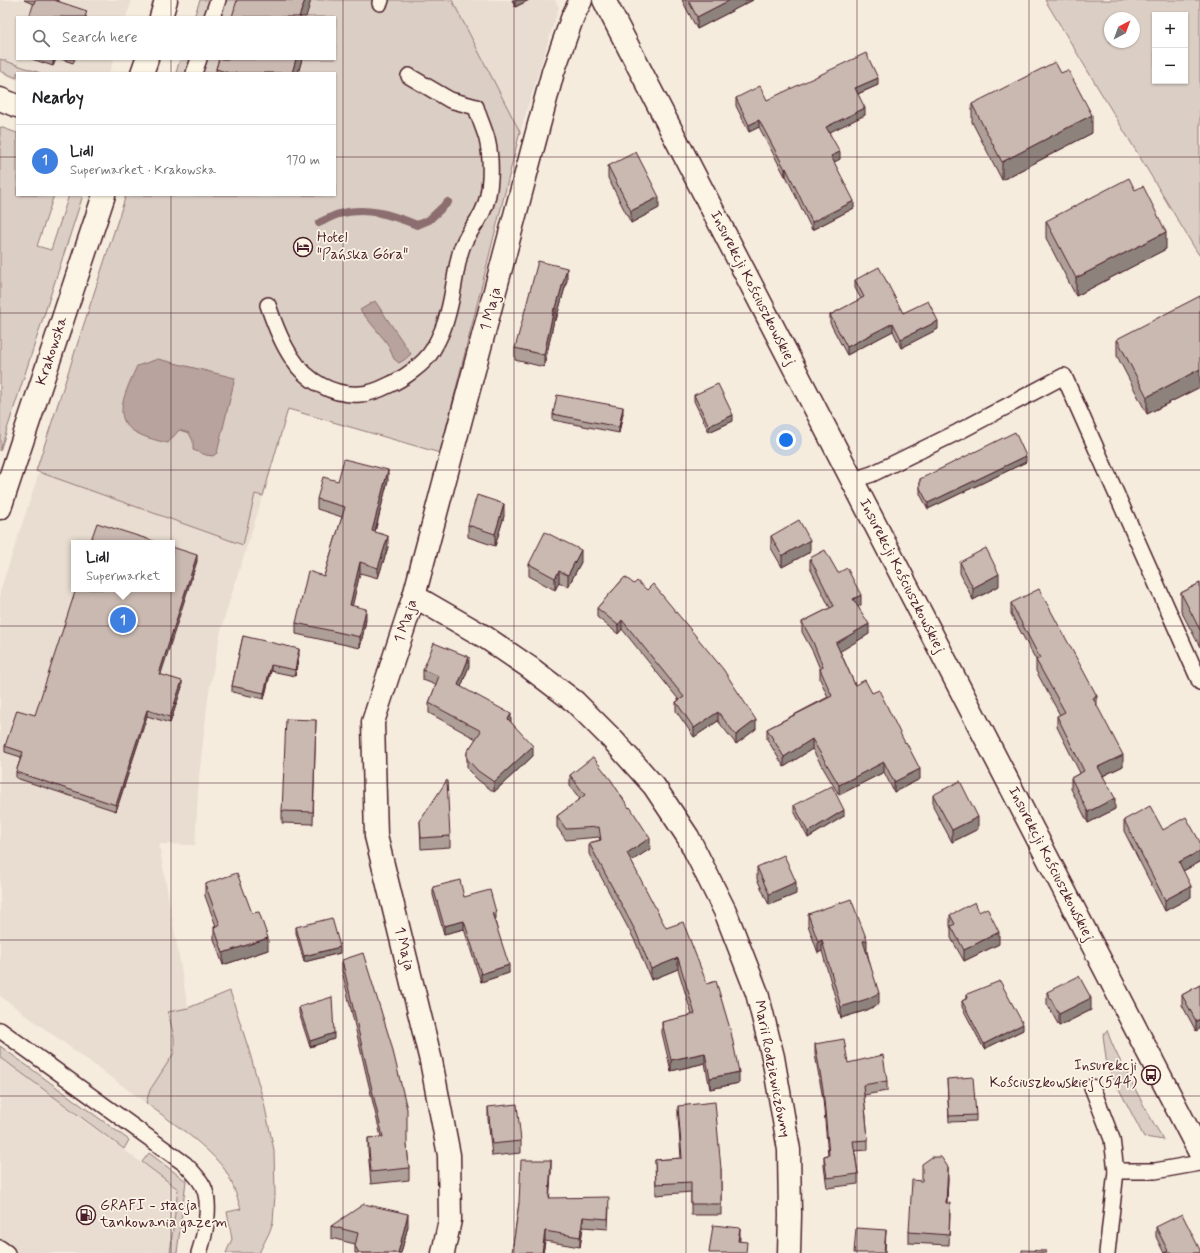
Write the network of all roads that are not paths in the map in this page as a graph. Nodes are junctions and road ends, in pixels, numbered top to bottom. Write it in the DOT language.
graph roads {
  1 [pos="166,0"];
  2 [pos="218,0"];
  3 [pos="581,0"];
  4 [pos="604,0"];
  5 [pos="160,16"];
  6 [pos="212,16"];
  7 [pos="147,60"];
  8 [pos="199,60"];
  9 [pos="142,72"];
  10 [pos="194,72"];
  11 [pos="409,76"];
  12 [pos="0,99"];
  13 [pos="16,106"];
  14 [pos="104,196"];
  15 [pos="268,305"];
  16 [pos="853,480"];
  17 [pos="0,508"];
  18 [pos="414,596"];
  19 [pos="1200,682"];
  20 [pos="0,1030"];
  21 [pos="1092,1087"];
  22 [pos="1200,1153"];
  23 [pos="1200,1163"];
  24 [pos="1116,1171"];
  25 [pos="0,1248"];
  26 [pos="7,1253"];
  27 [pos="199,1253"];
  28 [pos="443,1253"];
  29 [pos="789,1253"];
  30 [pos="1107,1253"];
  1 -- 5 [label="street"];
  2 -- 6 [label="lane"];
  3 -- 18 [label="street, 1 Maja"];
  4 -- 16 [label="street, Insurekcji Kościuszkowskiej"];
  7 -- 9 [label="street"];
  8 -- 10 [label="lane"];
  11 -- 15 [label="lane"];
  12 -- 13 [label="street"];
  14 -- 17 [label="street, Krakowska"];
  16 -- 19 [label="lane"];
  16 -- 22 [label="street, Insurekcji Kościuszkowskiej"];
  18 -- 28 [label="street, 1 Maja"];
  18 -- 29 [label="street, Marii Rodziewiczówny"];
  20 -- 27 [label="lane"];
  21 -- 24 [label="lane"];
  23 -- 24 [label="lane"];
  24 -- 30 [label="lane"];
  25 -- 26 [label="lane"];
}
